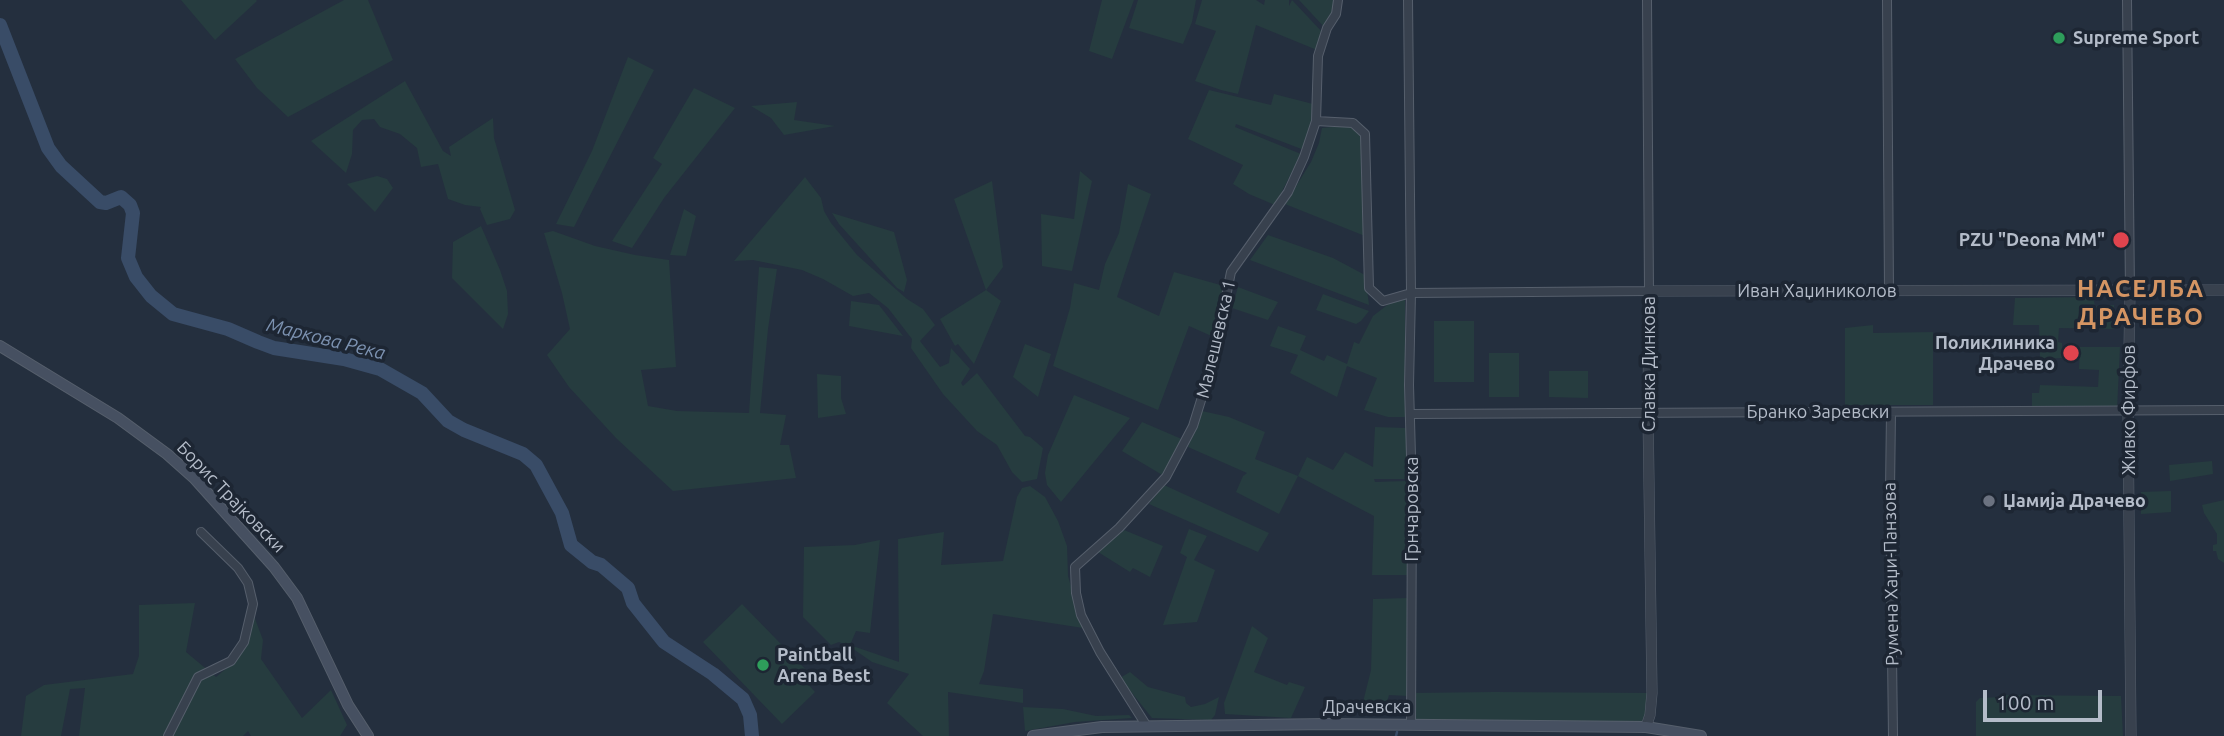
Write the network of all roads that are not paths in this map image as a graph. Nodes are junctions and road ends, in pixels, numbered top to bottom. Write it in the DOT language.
graph roads {
  1 [pos="1338,0"];
  2 [pos="1408,0"];
  3 [pos="1647,0"];
  4 [pos="1887,0"];
  5 [pos="2127,0"];
  6 [pos="1316,121"];
  7 [pos="2224,290"];
  8 [pos="1889,291"];
  9 [pos="1649,292"];
  10 [pos="2130,292"];
  11 [pos="1411,293"];
  12 [pos="0,346"];
  13 [pos="2128,410"];
  14 [pos="2224,410"];
  15 [pos="1891,412"];
  16 [pos="1648,413"];
  17 [pos="1411,414"];
  18 [pos="201,532"];
  19 [pos="1650,715"];
  20 [pos="1244,725"];
  21 [pos="1146,726"];
  22 [pos="1587,727"];
  23 [pos="1646,727"];
  24 [pos="1407,729"];
  25 [pos="168,736"];
  26 [pos="368,736"];
  27 [pos="1034,736"];
  28 [pos="1238,736"];
  29 [pos="1700,736"];
  30 [pos="1893,736"];
  31 [pos="2131,736"];
  1 -- 6 [label="street, Малешевска 1"];
  2 -- 11 [label="street, Грнчаровска"];
  3 -- 9 [label="street, Славка Динкова"];
  4 -- 8 [label="street"];
  5 -- 10 [label="street, Живко Фирфов"];
  6 -- 11 [label="street"];
  6 -- 21 [label="street, Малешевска 1"];
  7 -- 10 [label="street, Иван Хаџиниколов"];
  8 -- 9 [label="street, Иван Хаџиниколов"];
  8 -- 10 [label="street, Иван Хаџиниколов"];
  9 -- 11 [label="street, Иван Хаџиниколов"];
  9 -- 16 [label="street, Славка Динкова"];
  10 -- 13 [label="street, Живко Фирфов"];
  11 -- 17 [label="street, Грнчаровска"];
  12 -- 26 [label="main road, Борис Трајковски"];
  13 -- 14 [label="street, Бранко Заревски"];
  13 -- 15 [label="street, Бранко Заревски"];
  13 -- 31 [label="street, Живко Фирфов"];
  15 -- 16 [label="street, Бранко Заревски"];
  15 -- 30 [label="street, Румена Хаџи-Панзова"];
  16 -- 17 [label="street, Бранко Заревски"];
  16 -- 19 [label="street, Славка Динкова"];
  17 -- 24 [label="street, Грнчаровска"];
  18 -- 25 [label="street"];
  19 -- 22 [label="street"];
  19 -- 23 [label="street, Славка Динкова"];
  20 -- 21 [label="main road, Драчевска"];
  20 -- 24 [label="main road, Драчевска"];
  20 -- 28 [label="street"];
  21 -- 27 [label="main road, Драчевска"];
  22 -- 23 [label="main road, Драчевска"];
  22 -- 24 [label="main road, Драчевска"];
  23 -- 29 [label="main road, Драчевска"];
}
